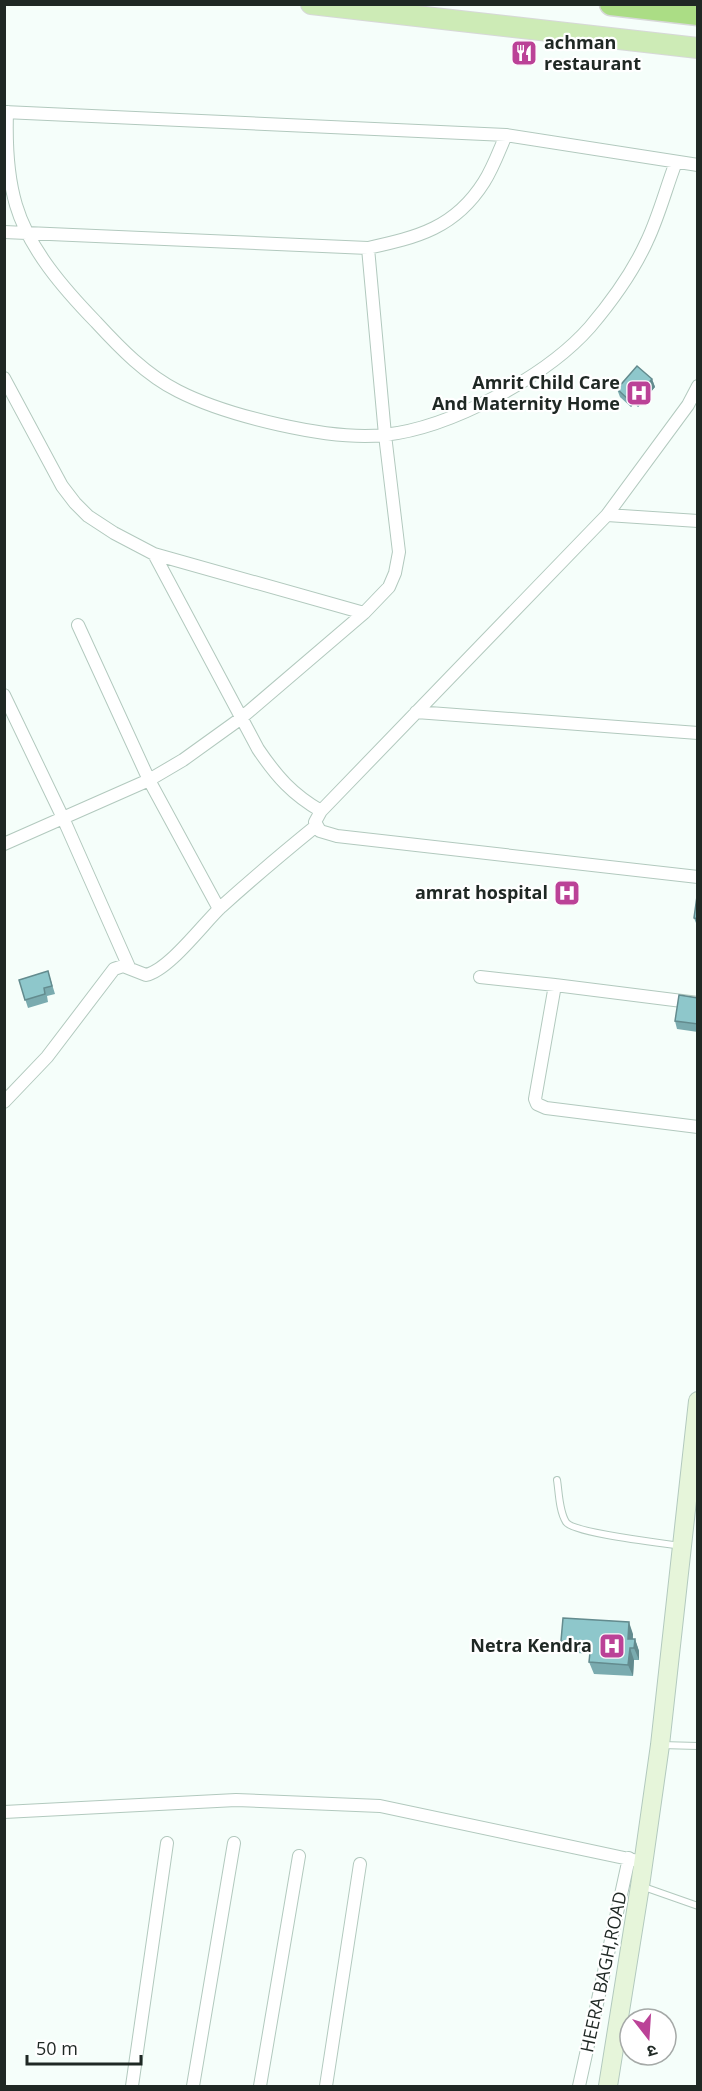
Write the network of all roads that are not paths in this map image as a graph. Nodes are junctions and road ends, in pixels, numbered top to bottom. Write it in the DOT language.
graph roads {
  1 [pos="311,4"];
  2 [pos="612,4"];
  3 [pos="698,14"];
  4 [pos="698,48"];
  5 [pos="6,112"];
  6 [pos="506,135"];
  7 [pos="676,162"];
  8 [pos="698,165"];
  9 [pos="4,232"];
  10 [pos="27,233"];
  11 [pos="368,248"];
  12 [pos="4,378"];
  13 [pos="698,386"];
  14 [pos="385,435"];
  15 [pos="607,515"];
  16 [pos="698,521"];
  17 [pos="154,554"];
  18 [pos="364,613"];
  19 [pos="78,625"];
  20 [pos="4,695"];
  21 [pos="416,712"];
  22 [pos="240,719"];
  23 [pos="698,733"];
  24 [pos="149,780"];
  25 [pos="321,811"];
  26 [pos="63,818"];
  27 [pos="316,826"];
  28 [pos="4,844"];
  29 [pos="698,877"];
  30 [pos="219,909"];
  31 [pos="129,967"];
  32 [pos="480,977"];
  33 [pos="555,984"];
  34 [pos="698,1003"];
  35 [pos="4,1102"];
  36 [pos="698,1127"];
  37 [pos="697,1410"];
  38 [pos="557,1480"];
  39 [pos="681,1546"];
  40 [pos="660,1745"];
  41 [pos="698,1746"];
  42 [pos="4,1812"];
  43 [pos="167,1842"];
  44 [pos="234,1843"];
  45 [pos="299,1856"];
  46 [pos="636,1860"];
  47 [pos="360,1864"];
  48 [pos="640,1886"];
  49 [pos="698,1906"];
  50 [pos="132,2086"];
  51 [pos="193,2086"];
  52 [pos="260,2086"];
  53 [pos="326,2086"];
  54 [pos="579,2086"];
  55 [pos="608,2086"];
  1 -- 4 [label="main road"];
  2 -- 3 [label="highway"];
  5 -- 6 [label="street"];
  5 -- 10 [label="street"];
  6 -- 7 [label="street"];
  6 -- 11 [label="street"];
  7 -- 8 [label="street"];
  7 -- 14 [label="street"];
  9 -- 10 [label="street"];
  10 -- 11 [label="street"];
  10 -- 14 [label="street"];
  11 -- 14 [label="street"];
  12 -- 17 [label="street"];
  13 -- 15 [label="street"];
  14 -- 18 [label="street"];
  15 -- 16 [label="street"];
  15 -- 21 [label="street"];
  17 -- 18 [label="street"];
  17 -- 22 [label="street"];
  18 -- 22 [label="street"];
  19 -- 24 [label="street"];
  20 -- 26 [label="street"];
  21 -- 23 [label="street"];
  21 -- 25 [label="street"];
  22 -- 24 [label="street"];
  22 -- 25 [label="street"];
  24 -- 26 [label="street"];
  24 -- 30 [label="street"];
  25 -- 27 [label="street"];
  26 -- 28 [label="street"];
  26 -- 31 [label="street"];
  27 -- 29 [label="street"];
  27 -- 30 [label="street"];
  30 -- 31 [label="street"];
  31 -- 35 [label="street"];
  32 -- 33 [label="street"];
  33 -- 34 [label="street"];
  33 -- 36 [label="street"];
  37 -- 39 [label="street"];
  38 -- 39 [label="lane"];
  39 -- 40 [label="street"];
  40 -- 41 [label="lane"];
  40 -- 46 [label="street"];
  42 -- 46 [label="street"];
  43 -- 50 [label="street"];
  44 -- 51 [label="street"];
  45 -- 52 [label="street"];
  46 -- 48 [label="street"];
  46 -- 54 [label="street, HEERA BAGH,ROAD"];
  47 -- 53 [label="street"];
  48 -- 49 [label="lane"];
  48 -- 55 [label="street"];
}
